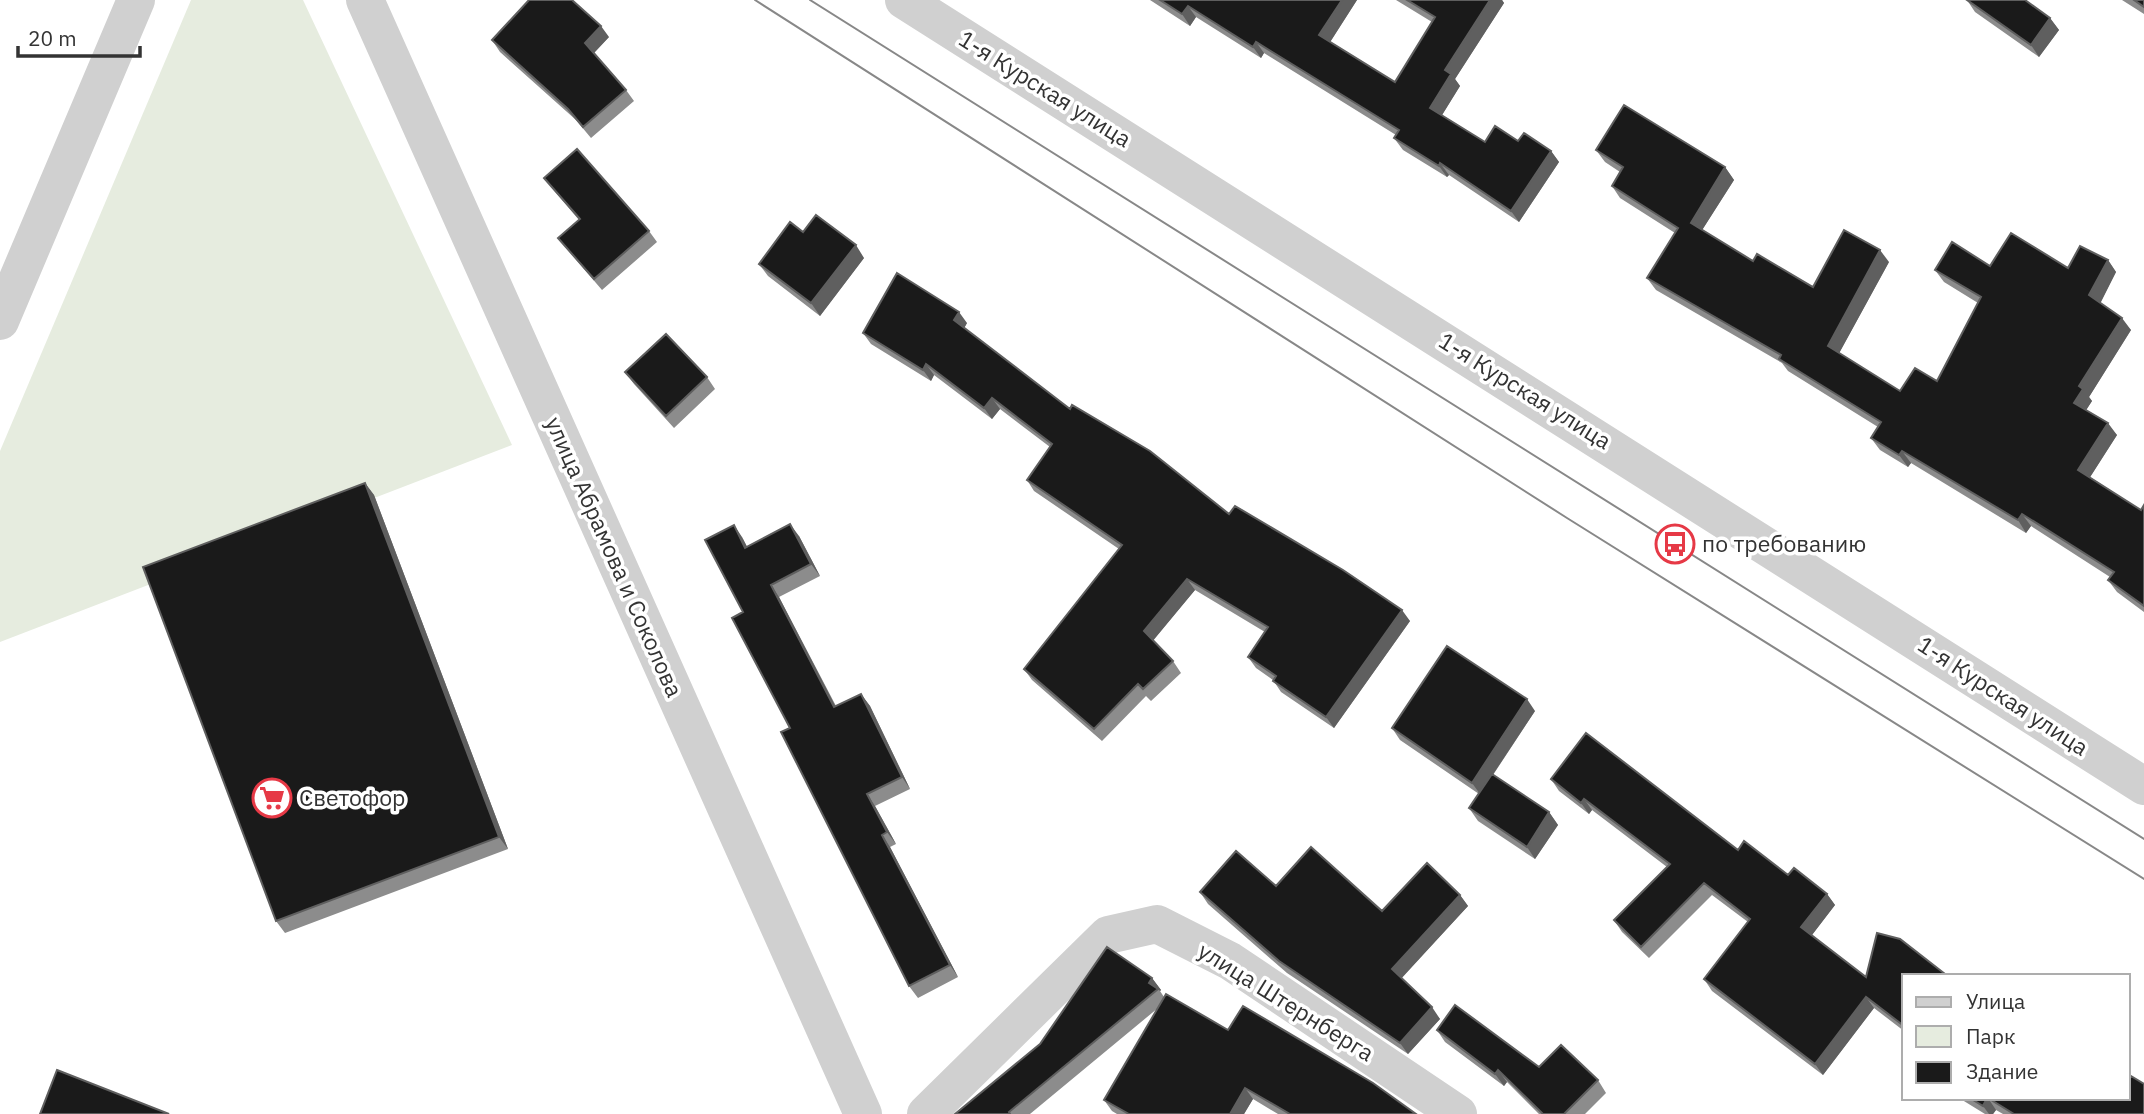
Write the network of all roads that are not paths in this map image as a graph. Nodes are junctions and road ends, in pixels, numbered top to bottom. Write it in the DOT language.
graph roads {
  1 [pos="136,0"];
  2 [pos="365,0"];
  3 [pos="904,0"];
  4 [pos="0,321"];
  5 [pos="2144,786"];
  6 [pos="863,1114"];
  7 [pos="926,1114"];
  8 [pos="1458,1114"];
  1 -- 4 [label="street"];
  2 -- 6 [label="street, улица Абрамова и Соколова"];
  3 -- 5 [label="street, 1-я Курская улица"];
  7 -- 8 [label="street, улица Штернберга"];
}
